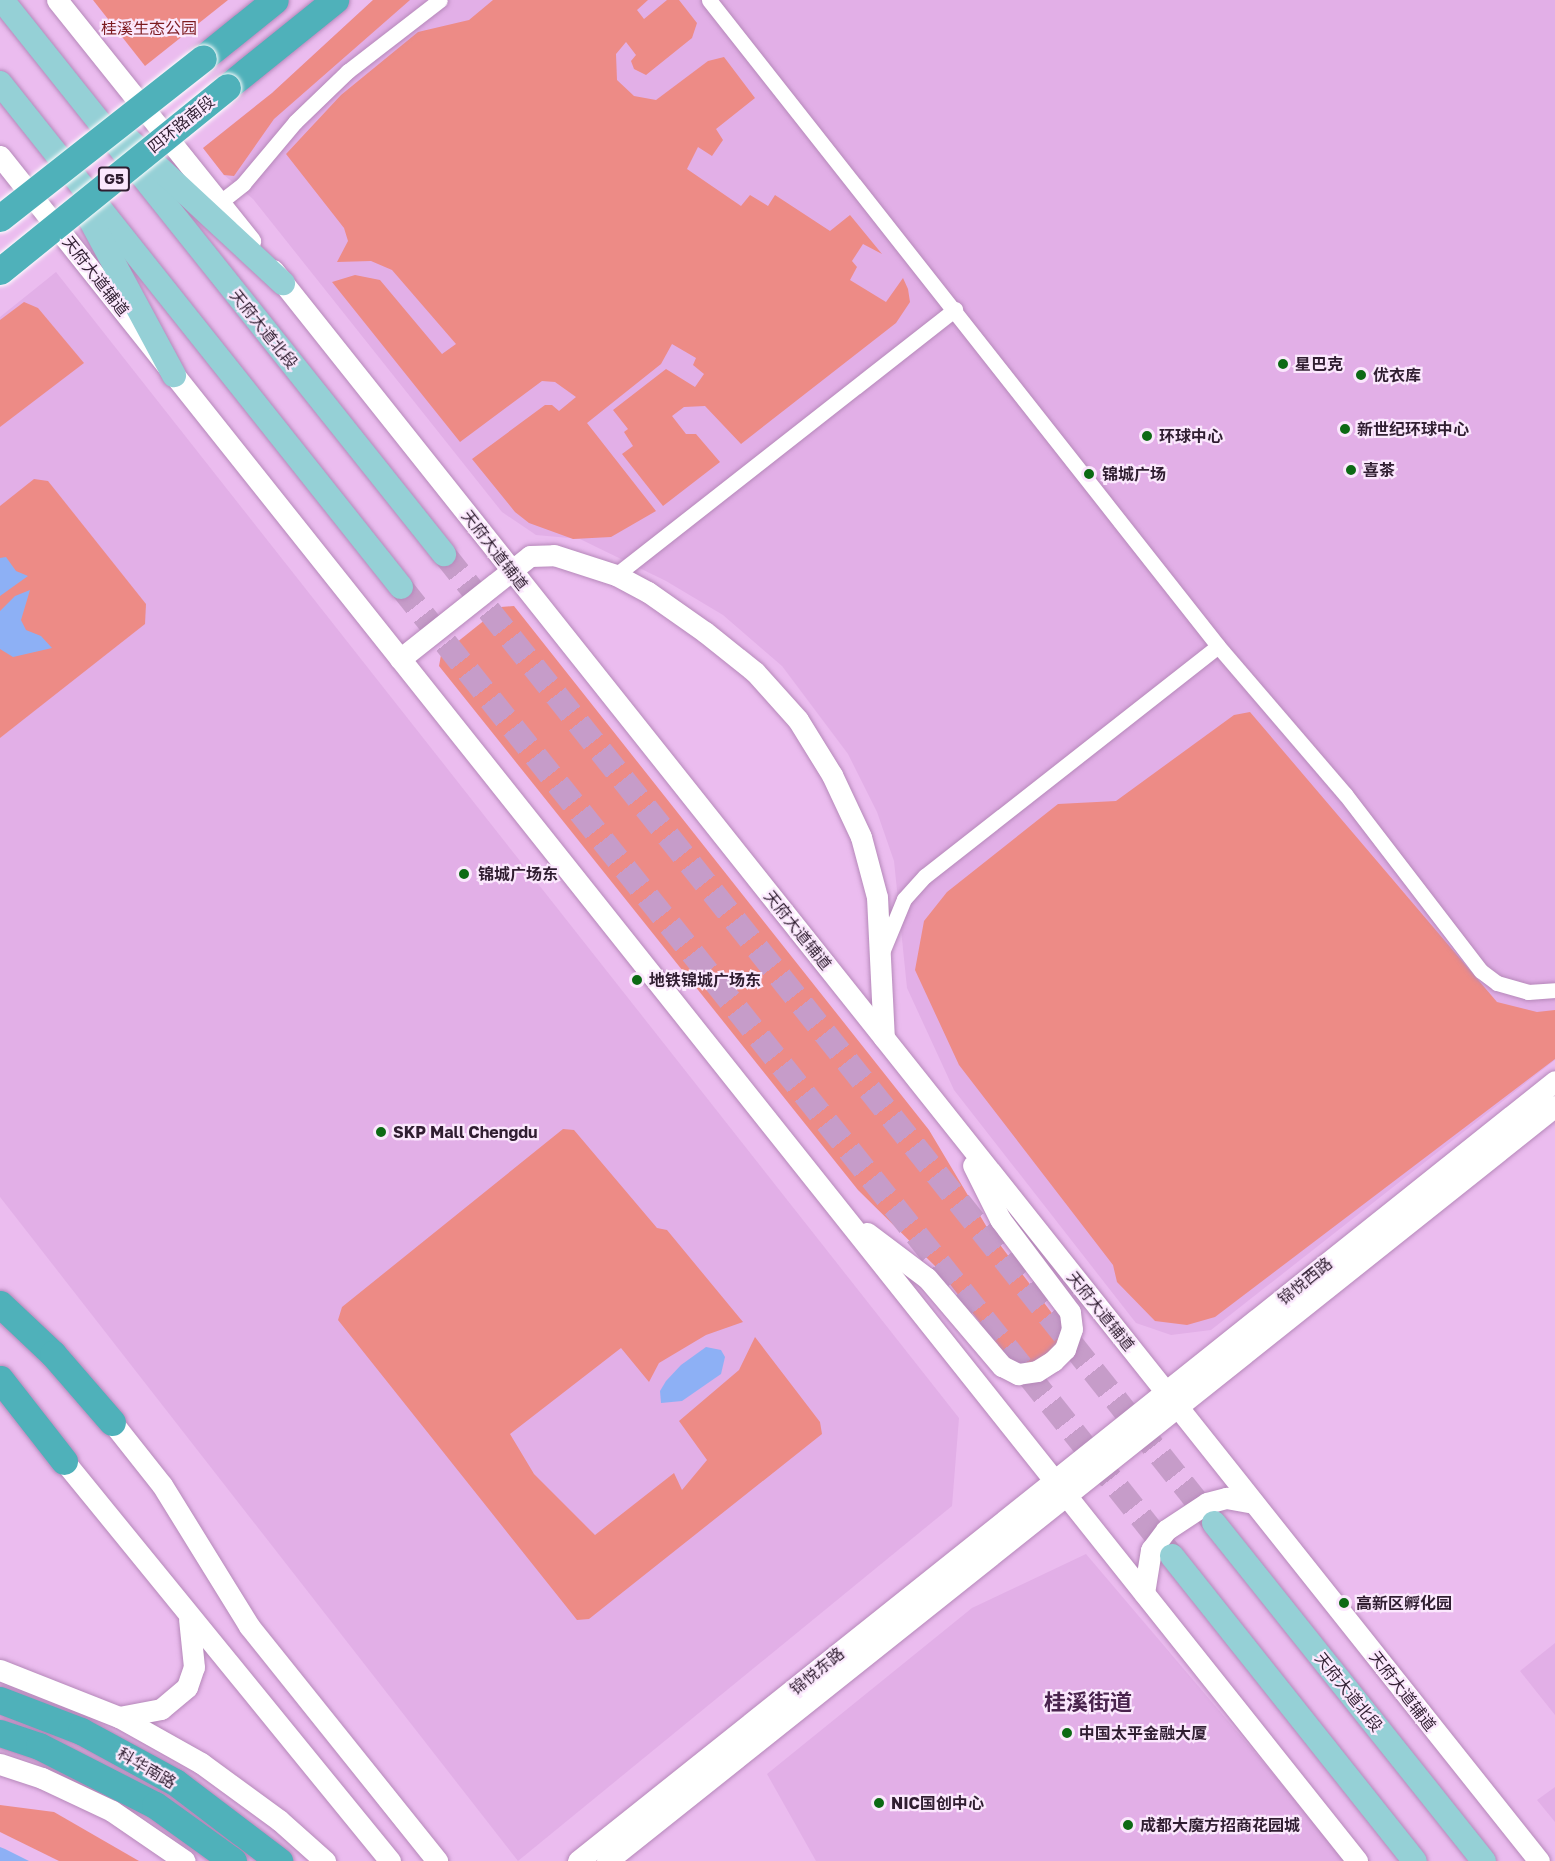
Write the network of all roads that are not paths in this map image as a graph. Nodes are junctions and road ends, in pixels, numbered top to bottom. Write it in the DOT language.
graph roads {
  1 [pos="3,0"];
  2 [pos="57,0"];
  3 [pos="275,0"];
  4 [pos="335,0"];
  5 [pos="440,0"];
  6 [pos="709,0"];
  7 [pos="0,83"];
  8 [pos="85,103"];
  9 [pos="42,136"];
  10 [pos="0,156"];
  11 [pos="219,203"];
  12 [pos="0,218"];
  13 [pos="0,271"];
  14 [pos="283,283"];
  15 [pos="955,309"];
  16 [pos="174,375"];
  17 [pos="444,554"];
  18 [pos="512,571"];
  19 [pos="616,575"];
  20 [pos="401,587"];
  21 [pos="1218,646"];
  22 [pos="400,659"];
  23 [pos="880,958"];
  24 [pos="1555,990"];
  25 [pos="884,1038"];
  26 [pos="1555,1081"];
  27 [pos="1555,1106"];
  28 [pos="954,1127"];
  29 [pos="843,1215"];
  30 [pos="0,1304"];
  31 [pos="0,1379"];
  32 [pos="1171,1399"];
  33 [pos="112,1422"];
  34 [pos="64,1461"];
  35 [pos="1059,1487"];
  36 [pos="1254,1503"];
  37 [pos="1214,1523"];
  38 [pos="1172,1556"];
  39 [pos="1144,1593"];
  40 [pos="189,1618"];
  41 [pos="0,1670"];
  42 [pos="0,1700"];
  43 [pos="119,1717"];
  44 [pos="0,1733"];
  45 [pos="0,1764"];
  46 [pos="185,1861"];
  47 [pos="233,1861"];
  48 [pos="279,1861"];
  49 [pos="325,1861"];
  50 [pos="390,1861"];
  51 [pos="437,1861"];
  52 [pos="579,1861"];
  53 [pos="607,1861"];
  54 [pos="1357,1861"];
  55 [pos="1415,1861"];
  56 [pos="1484,1861"];
  57 [pos="1539,1861"];
  1 -- 8 [label="main road"];
  2 -- 11 [label="street, 天府大道辅道"];
  3 -- 12 [label="highway, G5, bridge"];
  4 -- 13 [label="highway, 四环路南段 / G5, bridge"];
  5 -- 11 [label="street"];
  6 -- 15 [label="street"];
  7 -- 9 [label="main road"];
  8 -- 14 [label="main road"];
  8 -- 17 [label="main road, 天府大道北段"];
  9 -- 16 [label="main road"];
  9 -- 20 [label="main road"];
  10 -- 16 [label="street, 天府大道辅道"];
  11 -- 14 [label="street, 天府大道辅道"];
  14 -- 18 [label="street, 天府大道辅道"];
  15 -- 19 [label="street"];
  15 -- 21 [label="street"];
  16 -- 22 [label="street, 天府大道辅道"];
  18 -- 19 [label="street"];
  18 -- 22 [label="street"];
  18 -- 25 [label="street, 天府大道辅道"];
  19 -- 23 [label="street"];
  21 -- 23 [label="street"];
  21 -- 24 [label="street"];
  22 -- 29 [label="street, 天府大道辅道"];
  23 -- 25 [label="street"];
  25 -- 28 [label="street, 天府大道辅道"];
  26 -- 32 [label="street, 锦悦西路"];
  27 -- 32 [label="street, 锦悦西路"];
  28 -- 29 [label="street"];
  28 -- 32 [label="street, 天府大道辅道"];
  29 -- 35 [label="street, 天府大道辅道"];
  30 -- 33 [label="highway"];
  31 -- 34 [label="highway"];
  32 -- 35 [label="street, 锦悦西路"];
  32 -- 36 [label="street, 天府大道辅道"];
  33 -- 51 [label="street"];
  34 -- 40 [label="street"];
  35 -- 39 [label="street, 天府大道辅道"];
  35 -- 52 [label="street, 锦悦东路"];
  35 -- 53 [label="street, 锦悦东路"];
  36 -- 39 [label="street"];
  36 -- 57 [label="street, 天府大道辅道"];
  37 -- 56 [label="main road, 天府大道北段"];
  38 -- 55 [label="main road"];
  39 -- 54 [label="street, 天府大道辅道"];
  40 -- 43 [label="street"];
  40 -- 50 [label="street"];
  41 -- 43 [label="street"];
  42 -- 48 [label="highway, 科华南路"];
  43 -- 49 [label="street"];
  44 -- 47 [label="highway, 科华南路"];
  45 -- 46 [label="street"];
}
